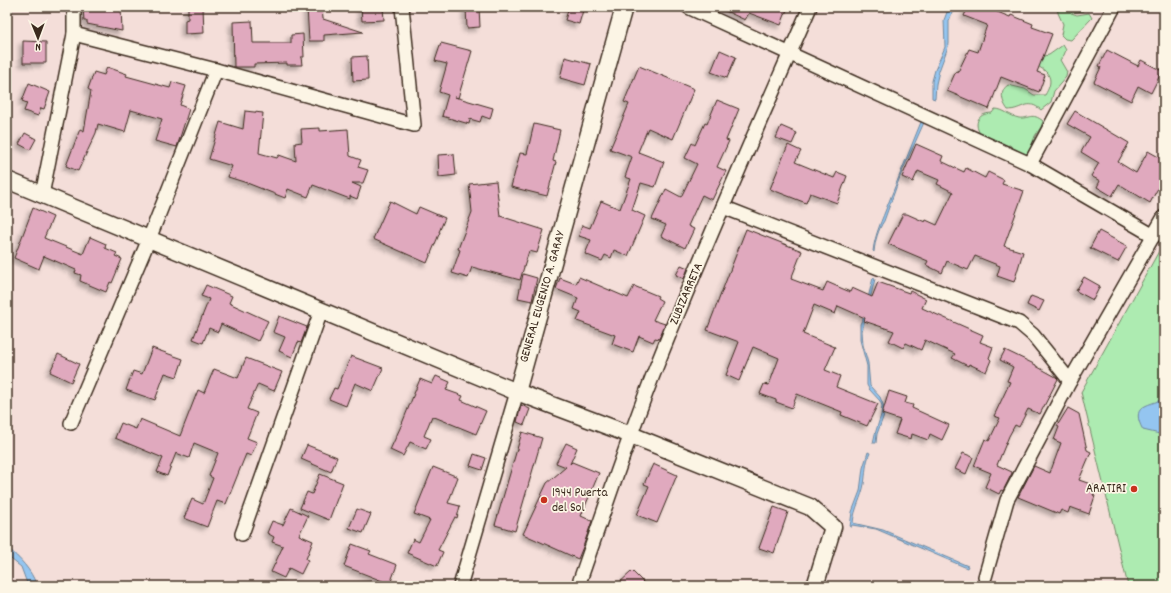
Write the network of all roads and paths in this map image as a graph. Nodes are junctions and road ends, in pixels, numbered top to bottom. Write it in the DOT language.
graph roads {
  1 [pos="74,7"];
  2 [pos="402,7"];
  3 [pos="624,7"];
  4 [pos="688,7"];
  5 [pos="810,7"];
  6 [pos="1114,7"];
  7 [pos="74,34"];
  8 [pos="789,54"];
  9 [pos="216,70"];
  10 [pos="1030,164"];
  11 [pos="7,180"];
  12 [pos="42,195"];
  13 [pos="723,206"];
  14 [pos="1164,217"];
  15 [pos="1154,236"];
  16 [pos="150,239"];
  17 [pos="321,310"];
  18 [pos="1070,381"];
  19 [pos="516,392"];
  20 [pos="71,423"];
  21 [pos="631,435"];
  22 [pos="242,534"];
  23 [pos="985,577"];
  24 [pos="460,586"];
  25 [pos="578,586"];
  26 [pos="816,586"];
  1 -- 7 [label="street"];
  2 -- 9 [label="street"];
  3 -- 19 [label="street, GENERAL EUGENIO A. GARAY"];
  4 -- 8 [label="street"];
  5 -- 8 [label="street, ZUBIZARRETA"];
  6 -- 10 [label="street"];
  7 -- 9 [label="street"];
  7 -- 12 [label="street"];
  8 -- 10 [label="street"];
  8 -- 13 [label="street, ZUBIZARRETA"];
  9 -- 16 [label="street"];
  10 -- 15 [label="street"];
  11 -- 12 [label="street"];
  12 -- 16 [label="street"];
  13 -- 18 [label="street"];
  13 -- 21 [label="street, ZUBIZARRETA"];
  14 -- 15 [label="street"];
  15 -- 18 [label="street"];
  16 -- 17 [label="street"];
  16 -- 20 [label="street"];
  17 -- 19 [label="street"];
  17 -- 22 [label="street"];
  18 -- 23 [label="street"];
  19 -- 21 [label="street"];
  19 -- 24 [label="street, GENERAL EUGENIO A. GARAY"];
  21 -- 25 [label="street, ZUBIZARRETA"];
  21 -- 26 [label="street"];
}
